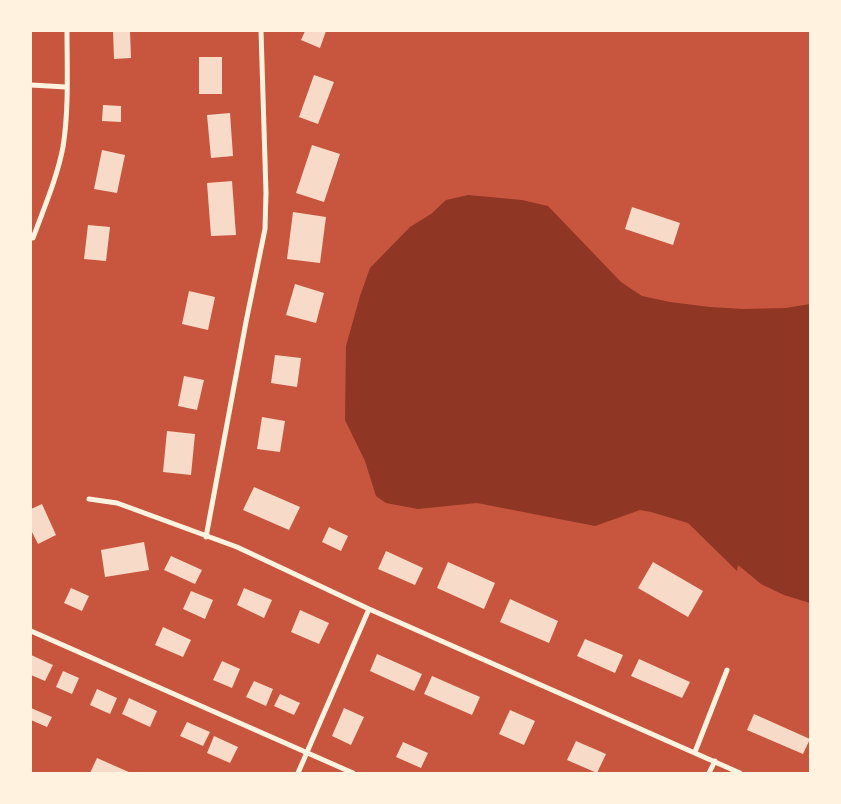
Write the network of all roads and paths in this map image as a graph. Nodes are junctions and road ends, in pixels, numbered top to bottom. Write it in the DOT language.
graph roads {
  1 [pos="67,31"];
  2 [pos="262,31"];
  3 [pos="31,85"];
  4 [pos="66,87"];
  5 [pos="33,238"];
  6 [pos="89,499"];
  7 [pos="206,537"];
  8 [pos="369,609"];
  9 [pos="31,630"];
  10 [pos="727,670"];
  11 [pos="308,752"];
  12 [pos="695,752"];
  13 [pos="715,761"];
  14 [pos="298,773"];
  15 [pos="353,773"];
  16 [pos="709,773"];
  17 [pos="740,773"];
  1 -- 4 [label="street"];
  2 -- 7 [label="street"];
  3 -- 4 [label="street"];
  4 -- 5 [label="street"];
  6 -- 7 [label="street"];
  7 -- 8 [label="street"];
  8 -- 11 [label="street"];
  8 -- 12 [label="street"];
  9 -- 11 [label="street"];
  10 -- 12 [label="street"];
  11 -- 14 [label="street"];
  11 -- 15 [label="street"];
  12 -- 13 [label="street"];
  13 -- 16 [label="street"];
  13 -- 17 [label="street"];
}
